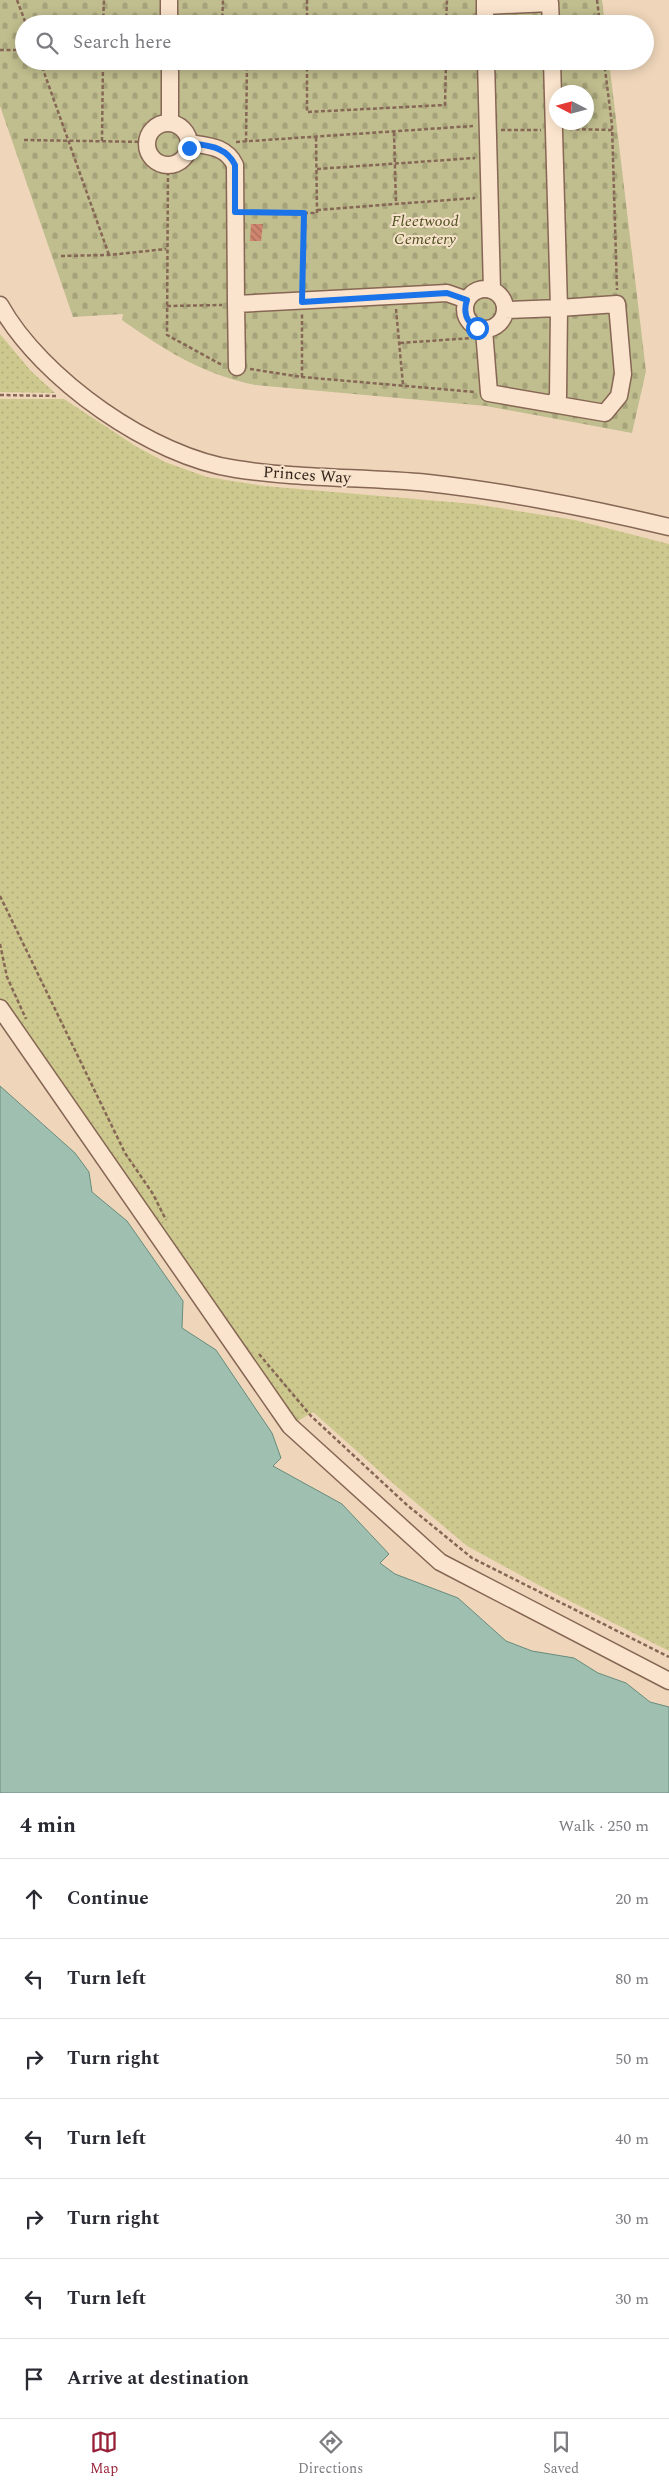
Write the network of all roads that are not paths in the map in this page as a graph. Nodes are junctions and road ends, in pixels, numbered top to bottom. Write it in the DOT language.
graph roads {
  1 [pos="169,0"];
  2 [pos="485,3"];
  3 [pos="169,15"];
  4 [pos="551,15"];
  5 [pos="170,70"];
  6 [pos="486,70"];
  7 [pos="552,70"];
  8 [pos="170,122"];
  9 [pos="190,143"];
  10 [pos="492,290"];
  11 [pos="467,300"];
  12 [pos="236,304"];
  13 [pos="0,305"];
  14 [pos="559,308"];
  15 [pos="505,310"];
  16 [pos="485,334"];
  17 [pos="237,367"];
  18 [pos="552,404"];
  19 [pos="669,527"];
  20 [pos="0,1008"];
  21 [pos="669,1681"];
  1 -- 3 [label="street"];
  2 -- 4 [label="street"];
  5 -- 8 [label="street"];
  6 -- 10 [label="street"];
  7 -- 14 [label="street"];
  8 -- 9 [label="street"];
  8 -- 9 [label="street"];
  9 -- 12 [label="street"];
  10 -- 11 [label="street"];
  10 -- 15 [label="street"];
  11 -- 12 [label="street"];
  11 -- 16 [label="street"];
  12 -- 17 [label="street"];
  13 -- 19 [label="street, Princes Way"];
  14 -- 15 [label="street"];
  14 -- 18 [label="street"];
  14 -- 18 [label="street"];
  15 -- 16 [label="street"];
  16 -- 18 [label="street"];
  20 -- 21 [label="street"];
}
